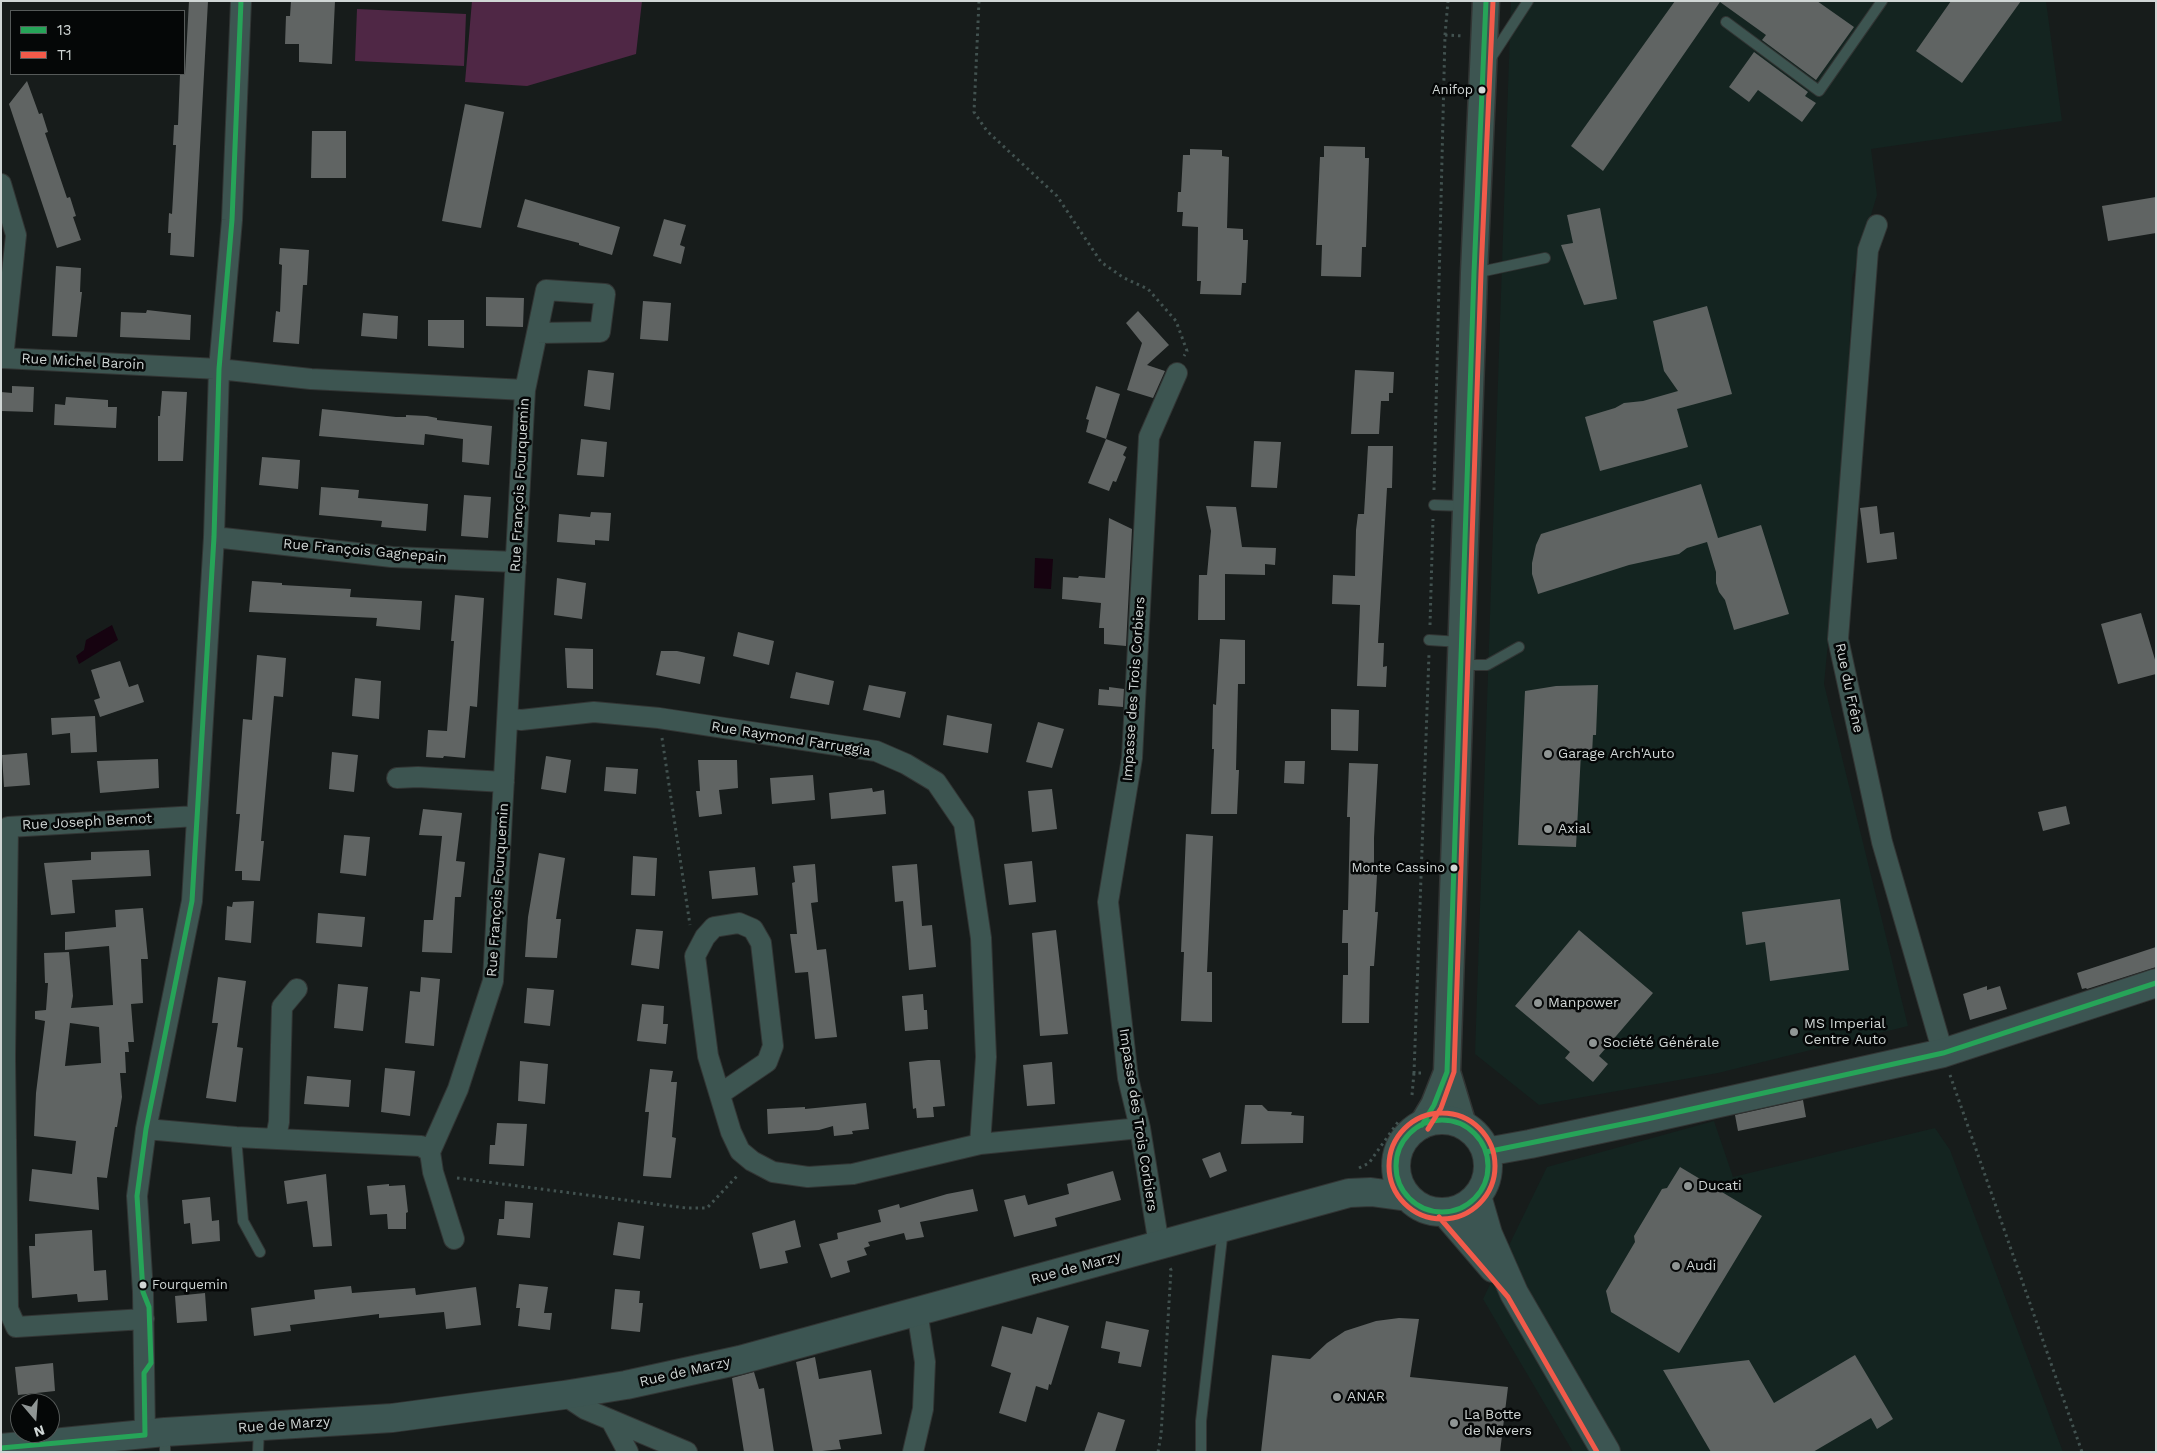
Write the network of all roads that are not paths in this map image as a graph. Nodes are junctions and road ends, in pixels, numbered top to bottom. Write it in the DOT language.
graph roads {
  1 [pos="241,1"];
  2 [pos="1486,1"];
  3 [pos="1528,1"];
  4 [pos="1882,1"];
  5 [pos="1726,22"];
  6 [pos="1483,70"];
  7 [pos="1,184"];
  8 [pos="1876,225"];
  9 [pos="1544,258"];
  10 [pos="1474,273"];
  11 [pos="537,332"];
  12 [pos="219,369"];
  13 [pos="1177,373"];
  14 [pos="525,390"];
  15 [pos="1434,505"];
  16 [pos="1466,506"];
  17 [pos="214,537"];
  18 [pos="516,562"];
  19 [pos="1429,640"];
  20 [pos="1518,647"];
  21 [pos="1460,654"];
  22 [pos="508,718"];
  23 [pos="397,778"];
  24 [pos="504,782"];
  25 [pos="197,816"];
  26 [pos="2156,983"];
  27 [pos="297,989"];
  28 [pos="1943,1053"];
  29 [pos="1447,1072"];
  30 [pos="720,1094"];
  31 [pos="1412,1121"];
  32 [pos="1463,1125"];
  33 [pos="1140,1128"];
  34 [pos="146,1129"];
  35 [pos="236,1137"];
  36 [pos="276,1138"];
  37 [pos="980,1144"];
  38 [pos="1486,1152"];
  39 [pos="1397,1160"];
  40 [pos="431,1162"];
  41 [pos="1352,1181"];
  42 [pos="1477,1196"];
  43 [pos="1408,1197"];
  44 [pos="1445,1212"];
  45 [pos="1223,1228"];
  46 [pos="454,1239"];
  47 [pos="1159,1245"];
  48 [pos="260,1252"];
  49 [pos="143,1292"];
  50 [pos="1514,1293"];
  51 [pos="917,1311"];
  52 [pos="144,1320"];
  53 [pos="144,1373"];
  54 [pos="564,1396"];
  55 [pos="611,1420"];
  56 [pos="259,1439"];
  57 [pos="159,1440"];
  58 [pos="648,1445"];
  59 [pos="1,1448"];
  60 [pos="628,1452"];
  61 [pos="687,1452"];
  62 [pos="913,1452"];
  63 [pos="1201,1452"];
  64 [pos="1606,1452"];
  1 -- 12 [label="street"];
  2 -- 6 [label="street"];
  3 -- 6 [label="lane"];
  4 -- 5 [label="lane"];
  6 -- 10 [label="street"];
  7 -- 12 [label="street, Rue Michel Baroin"];
  8 -- 28 [label="street, Rue du Frêne"];
  9 -- 10 [label="lane"];
  10 -- 16 [label="street"];
  11 -- 14 [label="street, Rue François Fourquemin"];
  12 -- 14 [label="street, Rue François Fourquemin"];
  12 -- 17 [label="street"];
  13 -- 33 [label="street, Impasse des Trois Corbiers"];
  14 -- 18 [label="street, Rue François Fourquemin"];
  15 -- 16 [label="lane"];
  16 -- 21 [label="street"];
  17 -- 18 [label="street, Rue François Gagnepain"];
  17 -- 25 [label="street"];
  18 -- 22 [label="street, Rue François Fourquemin"];
  19 -- 21 [label="lane"];
  20 -- 21 [label="lane"];
  21 -- 29 [label="street"];
  22 -- 24 [label="street, Rue François Fourquemin"];
  22 -- 37 [label="street, Rue Raymond Farruggia"];
  23 -- 24 [label="street"];
  24 -- 40 [label="street, Rue François Fourquemin"];
  25 -- 34 [label="street"];
  25 -- 52 [label="street, Rue Joseph Bernot"];
  26 -- 28 [label="main road"];
  27 -- 36 [label="street"];
  28 -- 38 [label="main road"];
  29 -- 31 [label="street"];
  29 -- 32 [label="street"];
  30 -- 30 [label="street"];
  30 -- 37 [label="street"];
  31 -- 32 [label="main road"];
  31 -- 39 [label="main road"];
  32 -- 38 [label="main road"];
  33 -- 37 [label="street"];
  33 -- 47 [label="street, Impasse des Trois Corbiers"];
  34 -- 35 [label="street"];
  34 -- 49 [label="street"];
  35 -- 36 [label="street"];
  35 -- 48 [label="lane"];
  36 -- 40 [label="street"];
  38 -- 42 [label="main road"];
  39 -- 41 [label="main road, Rue de Marzy"];
  39 -- 43 [label="main road"];
  40 -- 46 [label="street"];
  41 -- 43 [label="main road, Rue de Marzy"];
  41 -- 45 [label="main road, Rue de Marzy"];
  42 -- 44 [label="main road"];
  42 -- 50 [label="main road"];
  43 -- 44 [label="main road"];
  44 -- 50 [label="main road"];
  45 -- 47 [label="main road, Rue de Marzy"];
  45 -- 63 [label="lane"];
  47 -- 51 [label="main road, Rue de Marzy"];
  49 -- 52 [label="street"];
  49 -- 53 [label="lane"];
  50 -- 64 [label="main road"];
  51 -- 54 [label="main road, Rue de Marzy"];
  51 -- 62 [label="street"];
  52 -- 53 [label="street"];
  53 -- 57 [label="street"];
  54 -- 55 [label="street"];
  54 -- 56 [label="main road, Rue de Marzy"];
  55 -- 58 [label="street"];
  55 -- 60 [label="street"];
  56 -- 57 [label="main road, Rue de Marzy"];
  57 -- 59 [label="main road, Rue de Marzy"];
  58 -- 61 [label="street"];
}
